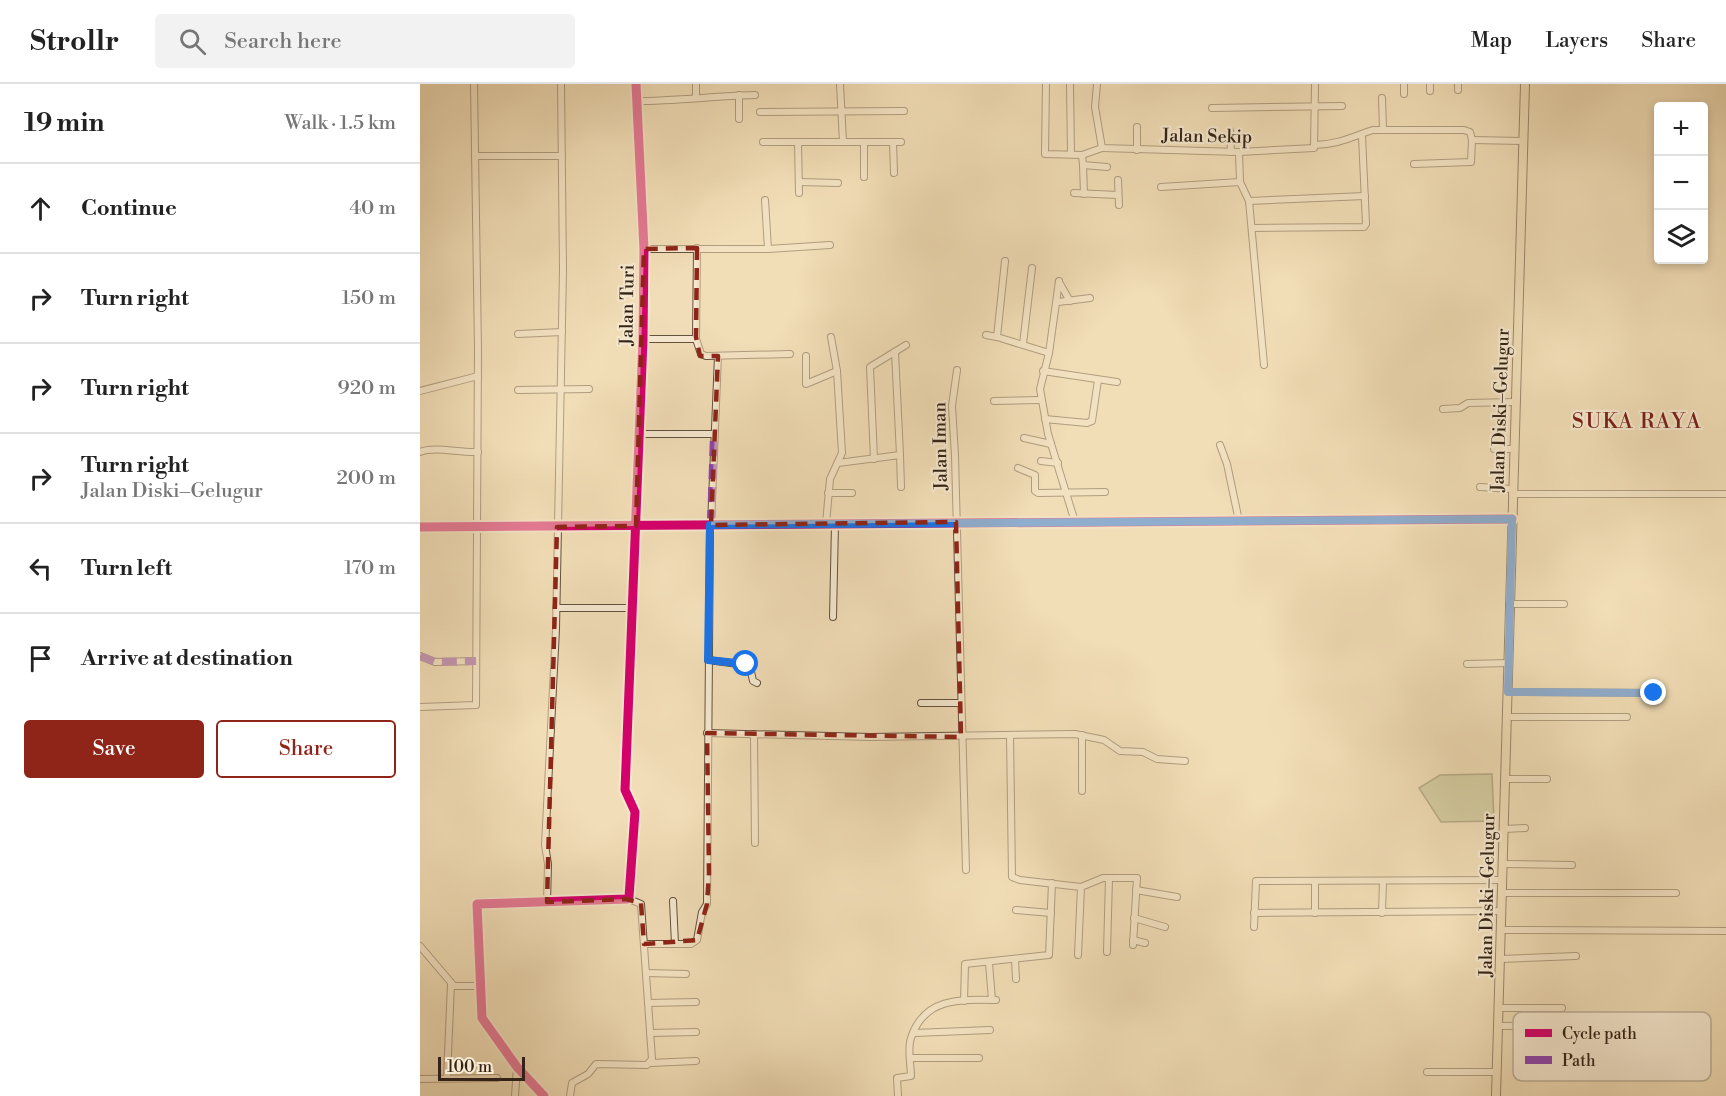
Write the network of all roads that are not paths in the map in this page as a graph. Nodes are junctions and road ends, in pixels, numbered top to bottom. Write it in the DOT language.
graph roads {
  1 [pos="474,84"];
  2 [pos="561,84"];
  3 [pos="636,84"];
  4 [pos="696,84"];
  5 [pos="840,84"];
  6 [pos="1046,84"];
  7 [pos="1070,84"];
  8 [pos="1096,84"];
  9 [pos="1315,84"];
  10 [pos="1404,84"];
  11 [pos="1525,84"];
  12 [pos="1404,94"];
  13 [pos="739,95"];
  14 [pos="755,95"];
  15 [pos="696,98"];
  16 [pos="1382,98"];
  17 [pos="636,101"];
  18 [pos="1314,105"];
  19 [pos="1342,106"];
  20 [pos="1212,108"];
  21 [pos="843,111"];
  22 [pos="904,111"];
  23 [pos="760,112"];
  24 [pos="739,119"];
  25 [pos="1137,127"];
  26 [pos="1383,129"];
  27 [pos="1230,131"];
  28 [pos="1362,136"];
  29 [pos="1472,140"];
  30 [pos="1523,141"];
  31 [pos="762,142"];
  32 [pos="843,142"];
  33 [pos="864,142"];
  34 [pos="893,142"];
  35 [pos="901,142"];
  36 [pos="798,143"];
  37 [pos="1315,145"];
  38 [pos="1102,148"];
  39 [pos="1137,150"];
  40 [pos="1235,152"];
  41 [pos="1071,154"];
  42 [pos="1082,155"];
  43 [pos="475,156"];
  44 [pos="560,156"];
  45 [pos="1414,164"];
  46 [pos="1083,165"];
  47 [pos="1107,167"];
  48 [pos="894,173"];
  49 [pos="864,177"];
  50 [pos="1118,180"];
  51 [pos="799,182"];
  52 [pos="1240,182"];
  53 [pos="838,183"];
  54 [pos="1161,187"];
  55 [pos="799,193"];
  56 [pos="1074,193"];
  57 [pos="1084,194"];
  58 [pos="1118,195"];
  59 [pos="1365,196"];
  60 [pos="765,200"];
  61 [pos="1249,201"];
  62 [pos="1119,205"];
  63 [pos="1252,228"];
  64 [pos="830,245"];
  65 [pos="697,248"];
  66 [pos="644,249"];
  67 [pos="768,249"];
  68 [pos="1005,261"];
  69 [pos="1032,268"];
  70 [pos="1090,298"];
  71 [pos="1058,302"];
  72 [pos="1070,302"];
  73 [pos="562,332"];
  74 [pos="518,334"];
  75 [pos="986,335"];
  76 [pos="831,337"];
  77 [pos="997,337"];
  78 [pos="643,339"];
  79 [pos="696,339"];
  80 [pos="1023,344"];
  81 [pos="906,345"];
  82 [pos="895,352"];
  83 [pos="1049,353"];
  84 [pos="790,354"];
  85 [pos="718,356"];
  86 [pos="806,356"];
  87 [pos="1264,365"];
  88 [pos="957,370"];
  89 [pos="837,371"];
  90 [pos="1043,371"];
  91 [pos="478,376"];
  92 [pos="1098,380"];
  93 [pos="1117,382"];
  94 [pos="589,389"];
  95 [pos="518,390"];
  96 [pos="561,390"];
  97 [pos="420,391"];
  98 [pos="1041,400"];
  99 [pos="994,402"];
  100 [pos="1515,402"];
  101 [pos="1443,409"];
  102 [pos="1045,419"];
  103 [pos="641,434"];
  104 [pos="714,434"];
  105 [pos="1024,438"];
  106 [pos="1052,444"];
  107 [pos="1220,445"];
  108 [pos="1494,449"];
  109 [pos="1513,449"];
  110 [pos="420,452"];
  111 [pos="478,452"];
  112 [pos="900,455"];
  113 [pos="873,459"];
  114 [pos="1041,461"];
  115 [pos="838,463"];
  116 [pos="1058,463"];
  117 [pos="1017,468"];
  118 [pos="901,487"];
  119 [pos="1480,488"];
  120 [pos="1512,491"];
  121 [pos="1067,492"];
  122 [pos="1105,492"];
  123 [pos="828,493"];
  124 [pos="852,493"];
  125 [pos="1726,494"];
  126 [pos="1512,519"];
  127 [pos="1239,521"];
  128 [pos="956,522"];
  129 [pos="1075,522"];
  130 [pos="826,524"];
  131 [pos="835,524"];
  132 [pos="710,525"];
  133 [pos="636,526"];
  134 [pos="420,527"];
  135 [pos="477,527"];
  136 [pos="557,527"];
  137 [pos="1509,604"];
  138 [pos="1564,604"];
  139 [pos="556,608"];
  140 [pos="634,608"];
  141 [pos="833,617"];
  142 [pos="420,656"];
  143 [pos="708,660"];
  144 [pos="476,661"];
  145 [pos="1509,663"];
  146 [pos="1467,664"];
  147 [pos="757,684"];
  148 [pos="1508,692"];
  149 [pos="1654,693"];
  150 [pos="921,703"];
  151 [pos="960,703"];
  152 [pos="420,707"];
  153 [pos="1507,717"];
  154 [pos="1627,717"];
  155 [pos="707,734"];
  156 [pos="754,734"];
  157 [pos="1010,735"];
  158 [pos="1082,735"];
  159 [pos="961,737"];
  160 [pos="1185,761"];
  161 [pos="1505,779"];
  162 [pos="1547,779"];
  163 [pos="1082,791"];
  164 [pos="1525,828"];
  165 [pos="1503,829"];
  166 [pos="755,843"];
  167 [pos="1502,864"];
  168 [pos="1572,865"];
  169 [pos="966,870"];
  170 [pos="1109,878"];
  171 [pos="1383,880"];
  172 [pos="1502,880"];
  173 [pos="1315,881"];
  174 [pos="1052,883"];
  175 [pos="1081,887"];
  176 [pos="1136,890"];
  177 [pos="1502,893"];
  178 [pos="1676,893"];
  179 [pos="1177,897"];
  180 [pos="628,899"];
  181 [pos="673,901"];
  182 [pos="547,902"];
  183 [pos="1016,910"];
  184 [pos="1502,911"];
  185 [pos="1051,913"];
  186 [pos="1254,913"];
  187 [pos="1315,913"];
  188 [pos="1382,913"];
  189 [pos="1134,918"];
  190 [pos="1166,927"];
  191 [pos="1254,927"];
  192 [pos="1501,930"];
  193 [pos="1726,931"];
  194 [pos="1145,943"];
  195 [pos="644,944"];
  196 [pos="675,944"];
  197 [pos="420,946"];
  198 [pos="1107,952"];
  199 [pos="1078,955"];
  200 [pos="1576,956"];
  201 [pos="1501,959"];
  202 [pos="1015,960"];
  203 [pos="989,963"];
  204 [pos="645,973"];
  205 [pos="686,974"];
  206 [pos="1016,979"];
  207 [pos="451,984"];
  208 [pos="480,986"];
  209 [pos="964,1001"];
  210 [pos="696,1002"];
  211 [pos="648,1003"];
  212 [pos="1499,1008"];
  213 [pos="1562,1008"];
  214 [pos="1498,1026"];
  215 [pos="1513,1026"];
  216 [pos="990,1030"];
  217 [pos="696,1032"];
  218 [pos="650,1033"];
  219 [pos="914,1033"];
  220 [pos="911,1058"];
  221 [pos="979,1058"];
  222 [pos="696,1061"];
  223 [pos="650,1063"];
  224 [pos="517,1067"];
  225 [pos="1427,1072"];
  226 [pos="1497,1072"];
  227 [pos="447,1077"];
  228 [pos="497,1078"];
  229 [pos="420,1079"];
  230 [pos="515,1096"];
  231 [pos="544,1096"];
  232 [pos="570,1096"];
  233 [pos="898,1096"];
  234 [pos="1496,1096"];
  1 -- 43 [label="street"];
  2 -- 44 [label="street"];
  3 -- 17 [label="street, Jalan Turi"];
  4 -- 15 [label="street"];
  5 -- 21 [label="street"];
  6 -- 41 [label="street"];
  7 -- 41 [label="street"];
  8 -- 38 [label="street"];
  9 -- 18 [label="street"];
  10 -- 12 [label="street"];
  11 -- 30 [label="main road, Jalan Diski–Gelugur"];
  13 -- 14 [label="street"];
  13 -- 15 [label="street"];
  13 -- 24 [label="street"];
  15 -- 17 [label="street"];
  16 -- 26 [label="street"];
  17 -- 66 [label="street, Jalan Turi"];
  18 -- 19 [label="street"];
  18 -- 20 [label="street"];
  18 -- 37 [label="street"];
  21 -- 22 [label="street"];
  21 -- 23 [label="street"];
  21 -- 32 [label="street"];
  25 -- 39 [label="street"];
  26 -- 28 [label="street, Jalan Sekip"];
  26 -- 29 [label="street, Jalan Sekip"];
  27 -- 40 [label="street"];
  28 -- 37 [label="street, Jalan Sekip"];
  28 -- 59 [label="street"];
  29 -- 30 [label="street"];
  29 -- 45 [label="street"];
  30 -- 100 [label="main road, Jalan Diski–Gelugur"];
  31 -- 36 [label="street"];
  32 -- 33 [label="street"];
  32 -- 36 [label="street"];
  33 -- 34 [label="street"];
  33 -- 49 [label="street"];
  34 -- 35 [label="street"];
  34 -- 48 [label="street"];
  36 -- 51 [label="street"];
  37 -- 40 [label="street, Jalan Sekip"];
  38 -- 39 [label="street, Jalan Sekip"];
  38 -- 42 [label="street"];
  39 -- 40 [label="street, Jalan Sekip"];
  40 -- 52 [label="street"];
  41 -- 42 [label="street"];
  42 -- 46 [label="street"];
  43 -- 44 [label="street"];
  43 -- 91 [label="street"];
  44 -- 73 [label="street"];
  46 -- 47 [label="street"];
  46 -- 57 [label="street"];
  50 -- 58 [label="street"];
  51 -- 53 [label="street"];
  51 -- 55 [label="street"];
  52 -- 54 [label="street"];
  52 -- 61 [label="street"];
  56 -- 57 [label="street"];
  57 -- 58 [label="street"];
  58 -- 62 [label="street"];
  59 -- 61 [label="street"];
  59 -- 63 [label="street"];
  60 -- 67 [label="street"];
  61 -- 63 [label="street"];
  63 -- 87 [label="street"];
  64 -- 67 [label="street"];
  65 -- 66 [label="street"];
  65 -- 67 [label="street"];
  65 -- 79 [label="street"];
  66 -- 78 [label="street, Jalan Turi"];
  68 -- 77 [label="street"];
  69 -- 80 [label="street"];
  70 -- 72 [label="street"];
  71 -- 72 [label="street"];
  71 -- 72 [label="street"];
  71 -- 83 [label="street"];
  73 -- 74 [label="street"];
  73 -- 96 [label="street"];
  75 -- 77 [label="street"];
  76 -- 89 [label="street"];
  77 -- 80 [label="street"];
  78 -- 79 [label="street"];
  78 -- 103 [label="street, Jalan Turi"];
  79 -- 85 [label="street"];
  80 -- 83 [label="street"];
  81 -- 82 [label="street"];
  82 -- 112 [label="street"];
  82 -- 113 [label="street"];
  83 -- 90 [label="street"];
  84 -- 85 [label="street"];
  85 -- 104 [label="street"];
  86 -- 89 [label="street"];
  88 -- 128 [label="street, Jalan Iman"];
  89 -- 115 [label="street"];
  90 -- 92 [label="street"];
  90 -- 98 [label="street"];
  91 -- 97 [label="street"];
  91 -- 111 [label="street"];
  92 -- 93 [label="street"];
  92 -- 102 [label="street"];
  94 -- 96 [label="street"];
  95 -- 96 [label="street"];
  96 -- 136 [label="street"];
  98 -- 99 [label="street"];
  98 -- 102 [label="street"];
  100 -- 101 [label="street"];
  100 -- 109 [label="main road, Jalan Diski–Gelugur"];
  102 -- 106 [label="street"];
  103 -- 104 [label="street"];
  103 -- 133 [label="street, Jalan Turi"];
  104 -- 132 [label="street"];
  105 -- 106 [label="street"];
  106 -- 116 [label="street"];
  107 -- 127 [label="street"];
  108 -- 109 [label="street"];
  109 -- 120 [label="main road, Jalan Diski–Gelugur"];
  110 -- 111 [label="street"];
  111 -- 135 [label="street"];
  112 -- 113 [label="street"];
  112 -- 118 [label="street"];
  113 -- 115 [label="street"];
  114 -- 116 [label="street"];
  115 -- 123 [label="street"];
  116 -- 121 [label="street"];
  117 -- 121 [label="street"];
  119 -- 120 [label="street"];
  120 -- 125 [label="street"];
  120 -- 126 [label="main road, Jalan Diski–Gelugur"];
  121 -- 122 [label="street"];
  121 -- 129 [label="street"];
  123 -- 124 [label="street"];
  123 -- 130 [label="street"];
  126 -- 127 [label="street"];
  126 -- 137 [label="main road, Jalan Diski–Gelugur"];
  127 -- 129 [label="street"];
  128 -- 129 [label="street"];
  128 -- 131 [label="street"];
  128 -- 151 [label="street, Jalan Iman"];
  130 -- 131 [label="street"];
  130 -- 132 [label="street"];
  131 -- 141 [label="street"];
  132 -- 133 [label="street"];
  132 -- 143 [label="street"];
  133 -- 136 [label="street"];
  133 -- 140 [label="street, Jalan Turi"];
  134 -- 135 [label="street"];
  135 -- 136 [label="street"];
  135 -- 144 [label="street"];
  136 -- 139 [label="street"];
  137 -- 138 [label="street"];
  137 -- 145 [label="main road, Jalan Diski–Gelugur"];
  139 -- 140 [label="street"];
  139 -- 182 [label="street"];
  140 -- 180 [label="street, Jalan Turi"];
  142 -- 144 [label="street"];
  143 -- 147 [label="street"];
  143 -- 155 [label="street"];
  144 -- 152 [label="street"];
  145 -- 146 [label="street"];
  145 -- 148 [label="main road, Jalan Diski–Gelugur"];
  148 -- 149 [label="street"];
  148 -- 153 [label="main road, Jalan Diski–Gelugur"];
  150 -- 151 [label="street"];
  151 -- 159 [label="street, Jalan Iman"];
  153 -- 154 [label="street"];
  153 -- 161 [label="main road, Jalan Diski–Gelugur"];
  155 -- 156 [label="street"];
  155 -- 196 [label="street"];
  156 -- 159 [label="street"];
  156 -- 166 [label="street"];
  157 -- 158 [label="street"];
  157 -- 159 [label="street"];
  157 -- 174 [label="street"];
  158 -- 160 [label="street"];
  158 -- 163 [label="street"];
  159 -- 169 [label="street, Jalan Iman"];
  161 -- 162 [label="street"];
  161 -- 165 [label="main road, Jalan Diski–Gelugur"];
  164 -- 165 [label="street"];
  165 -- 167 [label="main road, Jalan Diski–Gelugur"];
  167 -- 168 [label="street"];
  167 -- 172 [label="main road, Jalan Diski–Gelugur"];
  170 -- 175 [label="street"];
  170 -- 176 [label="street"];
  170 -- 198 [label="street"];
  171 -- 172 [label="street"];
  171 -- 173 [label="street"];
  171 -- 188 [label="street"];
  172 -- 177 [label="main road, Jalan Diski–Gelugur"];
  173 -- 186 [label="street"];
  173 -- 187 [label="street"];
  174 -- 175 [label="street"];
  174 -- 185 [label="street"];
  175 -- 199 [label="street"];
  176 -- 179 [label="street"];
  176 -- 189 [label="street"];
  177 -- 178 [label="street"];
  177 -- 184 [label="main road, Jalan Diski–Gelugur"];
  180 -- 182 [label="street"];
  180 -- 195 [label="street"];
  181 -- 196 [label="street"];
  182 -- 208 [label="street"];
  183 -- 185 [label="street"];
  184 -- 188 [label="street"];
  184 -- 192 [label="main road, Jalan Diski–Gelugur"];
  185 -- 202 [label="street"];
  186 -- 187 [label="street"];
  186 -- 191 [label="street"];
  187 -- 188 [label="street"];
  189 -- 190 [label="street"];
  189 -- 194 [label="street"];
  192 -- 193 [label="street"];
  192 -- 201 [label="main road, Jalan Diski–Gelugur"];
  195 -- 196 [label="street"];
  195 -- 204 [label="street"];
  197 -- 207 [label="street"];
  200 -- 201 [label="street"];
  201 -- 212 [label="main road, Jalan Diski–Gelugur"];
  202 -- 203 [label="street"];
  202 -- 206 [label="street"];
  203 -- 209 [label="street"];
  203 -- 209 [label="street"];
  204 -- 205 [label="street"];
  204 -- 211 [label="street"];
  207 -- 208 [label="street"];
  207 -- 227 [label="street"];
  208 -- 224 [label="street"];
  209 -- 219 [label="street"];
  210 -- 211 [label="street"];
  211 -- 218 [label="street"];
  212 -- 213 [label="street"];
  212 -- 214 [label="main road, Jalan Diski–Gelugur"];
  214 -- 215 [label="street"];
  214 -- 226 [label="main road, Jalan Diski–Gelugur"];
  216 -- 219 [label="street"];
  217 -- 218 [label="street"];
  218 -- 223 [label="street"];
  219 -- 220 [label="street"];
  220 -- 221 [label="street"];
  220 -- 233 [label="street"];
  222 -- 223 [label="street"];
  223 -- 232 [label="street"];
  224 -- 230 [label="street"];
  224 -- 231 [label="street"];
  225 -- 226 [label="street"];
  226 -- 234 [label="main road, Jalan Diski–Gelugur"];
  227 -- 228 [label="street"];
  227 -- 229 [label="street"];
}
